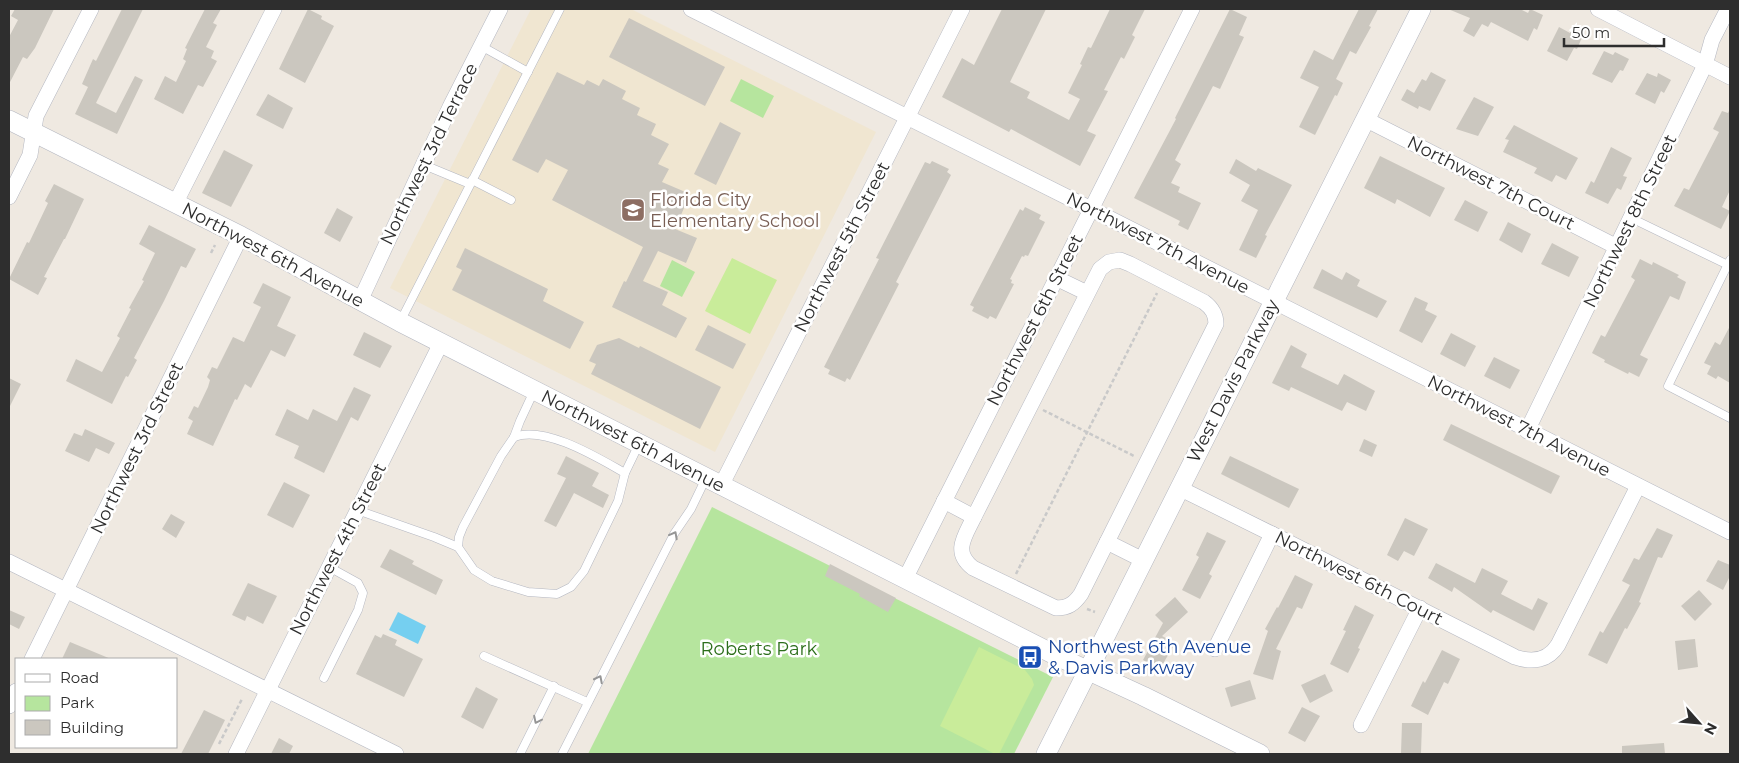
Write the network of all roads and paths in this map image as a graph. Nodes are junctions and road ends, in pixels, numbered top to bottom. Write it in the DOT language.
graph roads {
  1 [pos="91,9"];
  2 [pos="274,9"];
  3 [pos="500,9"];
  4 [pos="560,9"];
  5 [pos="692,9"];
  6 [pos="962,9"];
  7 [pos="1192,9"];
  8 [pos="1420,9"];
  9 [pos="1598,9"];
  10 [pos="1728,9"];
  11 [pos="481,46"];
  12 [pos="1705,65"];
  13 [pos="528,72"];
  14 [pos="1730,77"];
  15 [pos="908,117"];
  16 [pos="1365,119"];
  17 [pos="9,120"];
  18 [pos="33,132"];
  19 [pos="424,165"];
  20 [pos="471,182"];
  21 [pos="9,197"];
  22 [pos="511,200"];
  23 [pos="175,204"];
  24 [pos="1091,209"];
  25 [pos="1631,218"];
  26 [pos="241,236"];
  27 [pos="215,245"];
  28 [pos="1617,247"];
  29 [pos="211,253"];
  30 [pos="1729,262"];
  31 [pos="1056,278"];
  32 [pos="1160,288"];
  33 [pos="1088,293"];
  34 [pos="360,300"];
  35 [pos="1273,302"];
  36 [pos="400,322"];
  37 [pos="441,343"];
  38 [pos="535,391"];
  39 [pos="1038,408"];
  40 [pos="1730,418"];
  41 [pos="1527,430"];
  42 [pos="1087,432"];
  43 [pos="514,437"];
  44 [pos="639,444"];
  45 [pos="1140,459"];
  46 [pos="625,473"];
  47 [pos="714,482"];
  48 [pos="1638,486"];
  49 [pos="1179,488"];
  50 [pos="944,501"];
  51 [pos="357,510"];
  52 [pos="974,517"];
  53 [pos="1730,532"];
  54 [pos="1272,534"];
  55 [pos="1107,542"];
  56 [pos="458,547"];
  57 [pos="1143,560"];
  58 [pos="9,562"];
  59 [pos="329,567"];
  60 [pos="905,579"];
  61 [pos="1013,579"];
  62 [pos="66,591"];
  63 [pos="1420,608"];
  64 [pos="1215,649"];
  65 [pos="484,656"];
  66 [pos="32,658"];
  67 [pos="1088,670"];
  68 [pos="324,678"];
  69 [pos="554,686"];
  70 [pos="268,690"];
  71 [pos="15,693"];
  72 [pos="242,699"];
  73 [pos="587,702"];
  74 [pos="9,706"];
  75 [pos="1361,725"];
  76 [pos="219,744"];
  77 [pos="236,754"];
  78 [pos="396,754"];
  79 [pos="520,754"];
  80 [pos="562,754"];
  81 [pos="1047,754"];
  82 [pos="1260,754"];
  1 -- 18 [label="street"];
  2 -- 23 [label="street"];
  3 -- 11 [label="street, Northwest 3rd Terrace"];
  4 -- 13 [label="lane"];
  5 -- 15 [label="street, Northwest 7th Avenue"];
  6 -- 15 [label="street, Northwest 5th Street"];
  7 -- 24 [label="street, Northwest 6th Street"];
  8 -- 16 [label="street, West Davis Parkway"];
  9 -- 12 [label="street"];
  10 -- 12 [label="street, Northwest 8th Street"];
  11 -- 13 [label="lane"];
  11 -- 19 [label="street, Northwest 3rd Terrace"];
  12 -- 14 [label="street"];
  12 -- 25 [label="street, Northwest 8th Street"];
  13 -- 20 [label="lane"];
  15 -- 24 [label="street, Northwest 7th Avenue"];
  15 -- 47 [label="street, Northwest 5th Street"];
  16 -- 28 [label="street, Northwest 7th Court"];
  16 -- 35 [label="street, West Davis Parkway"];
  17 -- 18 [label="street, Northwest 6th Avenue"];
  18 -- 21 [label="street"];
  18 -- 23 [label="street, Northwest 6th Avenue"];
  19 -- 20 [label="lane"];
  19 -- 34 [label="street, Northwest 3rd Terrace"];
  20 -- 22 [label="lane"];
  20 -- 36 [label="lane"];
  23 -- 26 [label="street, Northwest 6th Avenue"];
  24 -- 31 [label="street, Northwest 6th Street"];
  24 -- 35 [label="street, Northwest 7th Avenue"];
  25 -- 28 [label="street, Northwest 8th Street"];
  25 -- 30 [label="lane"];
  26 -- 34 [label="street, Northwest 6th Avenue"];
  26 -- 62 [label="street, Northwest 3rd Street"];
  27 -- 29 [label="path"];
  28 -- 41 [label="street, Northwest 8th Street"];
  30 -- 40 [label="lane"];
  31 -- 33 [label="street"];
  31 -- 50 [label="street, Northwest 6th Street"];
  32 -- 42 [label="path"];
  33 -- 52 [label="street"];
  33 -- 55 [label="street"];
  34 -- 36 [label="street, Northwest 6th Avenue"];
  35 -- 41 [label="street, Northwest 7th Avenue"];
  35 -- 49 [label="street, West Davis Parkway"];
  36 -- 37 [label="street, Northwest 6th Avenue"];
  37 -- 38 [label="street, Northwest 6th Avenue"];
  37 -- 51 [label="street, Northwest 4th Street"];
  38 -- 43 [label="lane"];
  38 -- 44 [label="street, Northwest 6th Avenue"];
  39 -- 42 [label="path"];
  41 -- 48 [label="street, Northwest 7th Avenue"];
  42 -- 45 [label="path"];
  42 -- 61 [label="path"];
  43 -- 46 [label="lane"];
  43 -- 56 [label="lane"];
  44 -- 46 [label="lane"];
  44 -- 47 [label="street, Northwest 6th Avenue"];
  46 -- 56 [label="lane"];
  47 -- 60 [label="street, Northwest 6th Avenue"];
  73 -- 47 [label="lane, one-way"];
  48 -- 53 [label="street, Northwest 7th Avenue"];
  48 -- 63 [label="street, Northwest 6th Court"];
  49 -- 54 [label="street, Northwest 6th Court"];
  49 -- 57 [label="street, West Davis Parkway"];
  50 -- 52 [label="street"];
  50 -- 60 [label="street, Northwest 6th Street"];
  51 -- 56 [label="lane"];
  51 -- 59 [label="street, Northwest 4th Street"];
  52 -- 55 [label="street"];
  54 -- 63 [label="street, Northwest 6th Court"];
  54 -- 64 [label="street"];
  55 -- 57 [label="street"];
  57 -- 67 [label="street, West Davis Parkway"];
  58 -- 62 [label="street"];
  59 -- 68 [label="lane"];
  59 -- 70 [label="street, Northwest 4th Street"];
  60 -- 67 [label="street, Northwest 6th Avenue"];
  62 -- 66 [label="street, Northwest 3rd Street"];
  62 -- 70 [label="street"];
  63 -- 75 [label="street"];
  65 -- 69 [label="lane"];
  67 -- 81 [label="street, West Davis Parkway"];
  67 -- 82 [label="street, Northwest 6th Avenue"];
  69 -- 73 [label="lane"];
  69 -- 79 [label="lane, one-way"];
  70 -- 77 [label="street, Northwest 4th Street"];
  70 -- 78 [label="street"];
  71 -- 74 [label="street"];
  72 -- 76 [label="path"];
  73 -- 80 [label="lane"];
}
